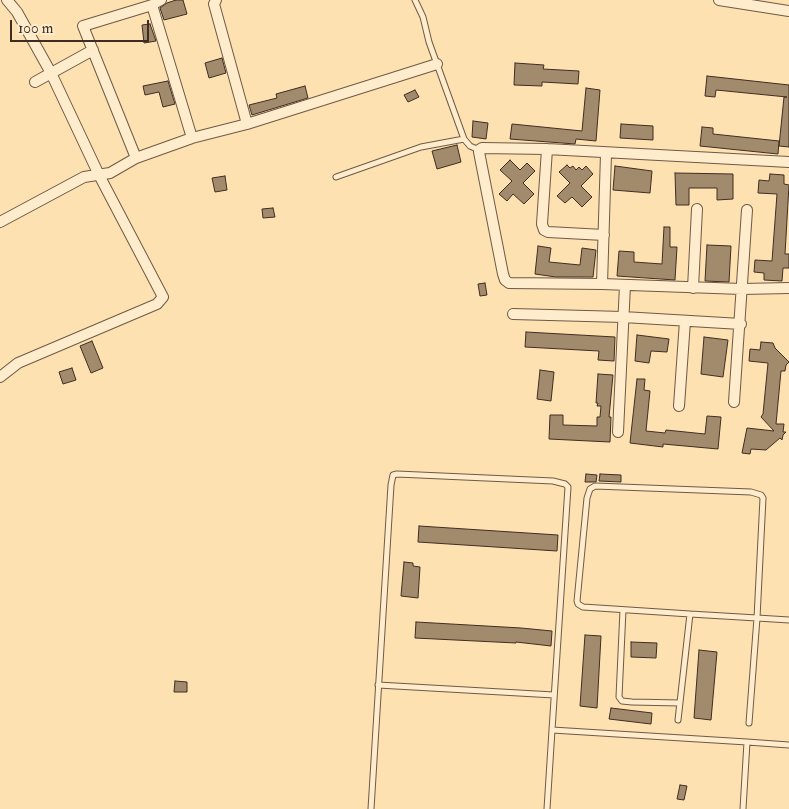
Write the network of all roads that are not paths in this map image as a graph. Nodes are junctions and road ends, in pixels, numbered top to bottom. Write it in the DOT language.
graph roads {
  1 [pos="7,0"];
  2 [pos="216,0"];
  3 [pos="415,0"];
  4 [pos="719,0"];
  5 [pos="157,3"];
  6 [pos="789,11"];
  7 [pos="93,50"];
  8 [pos="437,64"];
  9 [pos="51,73"];
  10 [pos="35,82"];
  11 [pos="248,124"];
  12 [pos="192,138"];
  13 [pos="464,139"];
  14 [pos="479,150"];
  15 [pos="547,150"];
  16 [pos="606,154"];
  17 [pos="136,158"];
  18 [pos="789,162"];
  19 [pos="100,175"];
  20 [pos="336,177"];
  21 [pos="697,209"];
  22 [pos="747,210"];
  23 [pos="0,222"];
  24 [pos="604,235"];
  25 [pos="602,284"];
  26 [pos="625,285"];
  27 [pos="693,288"];
  28 [pos="789,288"];
  29 [pos="742,290"];
  30 [pos="513,314"];
  31 [pos="623,317"];
  32 [pos="685,321"];
  33 [pos="741,324"];
  34 [pos="0,377"];
  35 [pos="734,402"];
  36 [pos="679,406"];
  37 [pos="618,432"];
  38 [pos="623,610"];
  39 [pos="690,614"];
  40 [pos="756,618"];
  41 [pos="789,620"];
  42 [pos="378,685"];
  43 [pos="554,696"];
  44 [pos="680,703"];
  45 [pos="678,720"];
  46 [pos="749,723"];
  47 [pos="552,730"];
  48 [pos="747,742"];
  49 [pos="789,746"];
  50 [pos="371,809"];
  51 [pos="547,809"];
  52 [pos="743,809"];
  1 -- 9 [label="street"];
  2 -- 11 [label="street"];
  3 -- 8 [label="lane"];
  4 -- 6 [label="street"];
  5 -- 7 [label="street"];
  5 -- 12 [label="street"];
  7 -- 9 [label="street"];
  7 -- 17 [label="street"];
  8 -- 11 [label="street"];
  8 -- 13 [label="lane"];
  9 -- 10 [label="street"];
  9 -- 19 [label="street"];
  11 -- 12 [label="street"];
  12 -- 17 [label="street"];
  13 -- 14 [label="lane"];
  13 -- 20 [label="lane"];
  14 -- 15 [label="street"];
  14 -- 25 [label="street"];
  15 -- 16 [label="street"];
  15 -- 24 [label="street"];
  16 -- 18 [label="street"];
  16 -- 24 [label="street"];
  17 -- 19 [label="street"];
  19 -- 23 [label="street"];
  19 -- 34 [label="street"];
  21 -- 27 [label="street"];
  22 -- 29 [label="street"];
  24 -- 25 [label="street"];
  25 -- 26 [label="street"];
  26 -- 27 [label="street"];
  26 -- 31 [label="street"];
  27 -- 29 [label="street"];
  28 -- 29 [label="street"];
  29 -- 33 [label="street"];
  30 -- 31 [label="street"];
  31 -- 32 [label="street"];
  31 -- 37 [label="street"];
  32 -- 33 [label="street"];
  32 -- 36 [label="street"];
  33 -- 35 [label="street"];
  38 -- 39 [label="lane"];
  38 -- 40 [label="lane"];
  38 -- 44 [label="lane"];
  39 -- 40 [label="lane"];
  39 -- 44 [label="lane"];
  40 -- 41 [label="lane"];
  40 -- 46 [label="lane"];
  42 -- 43 [label="lane"];
  42 -- 43 [label="lane"];
  42 -- 50 [label="lane"];
  43 -- 47 [label="lane"];
  44 -- 45 [label="lane"];
  47 -- 48 [label="lane"];
  47 -- 51 [label="lane"];
  48 -- 49 [label="lane"];
  48 -- 52 [label="lane"];
}
